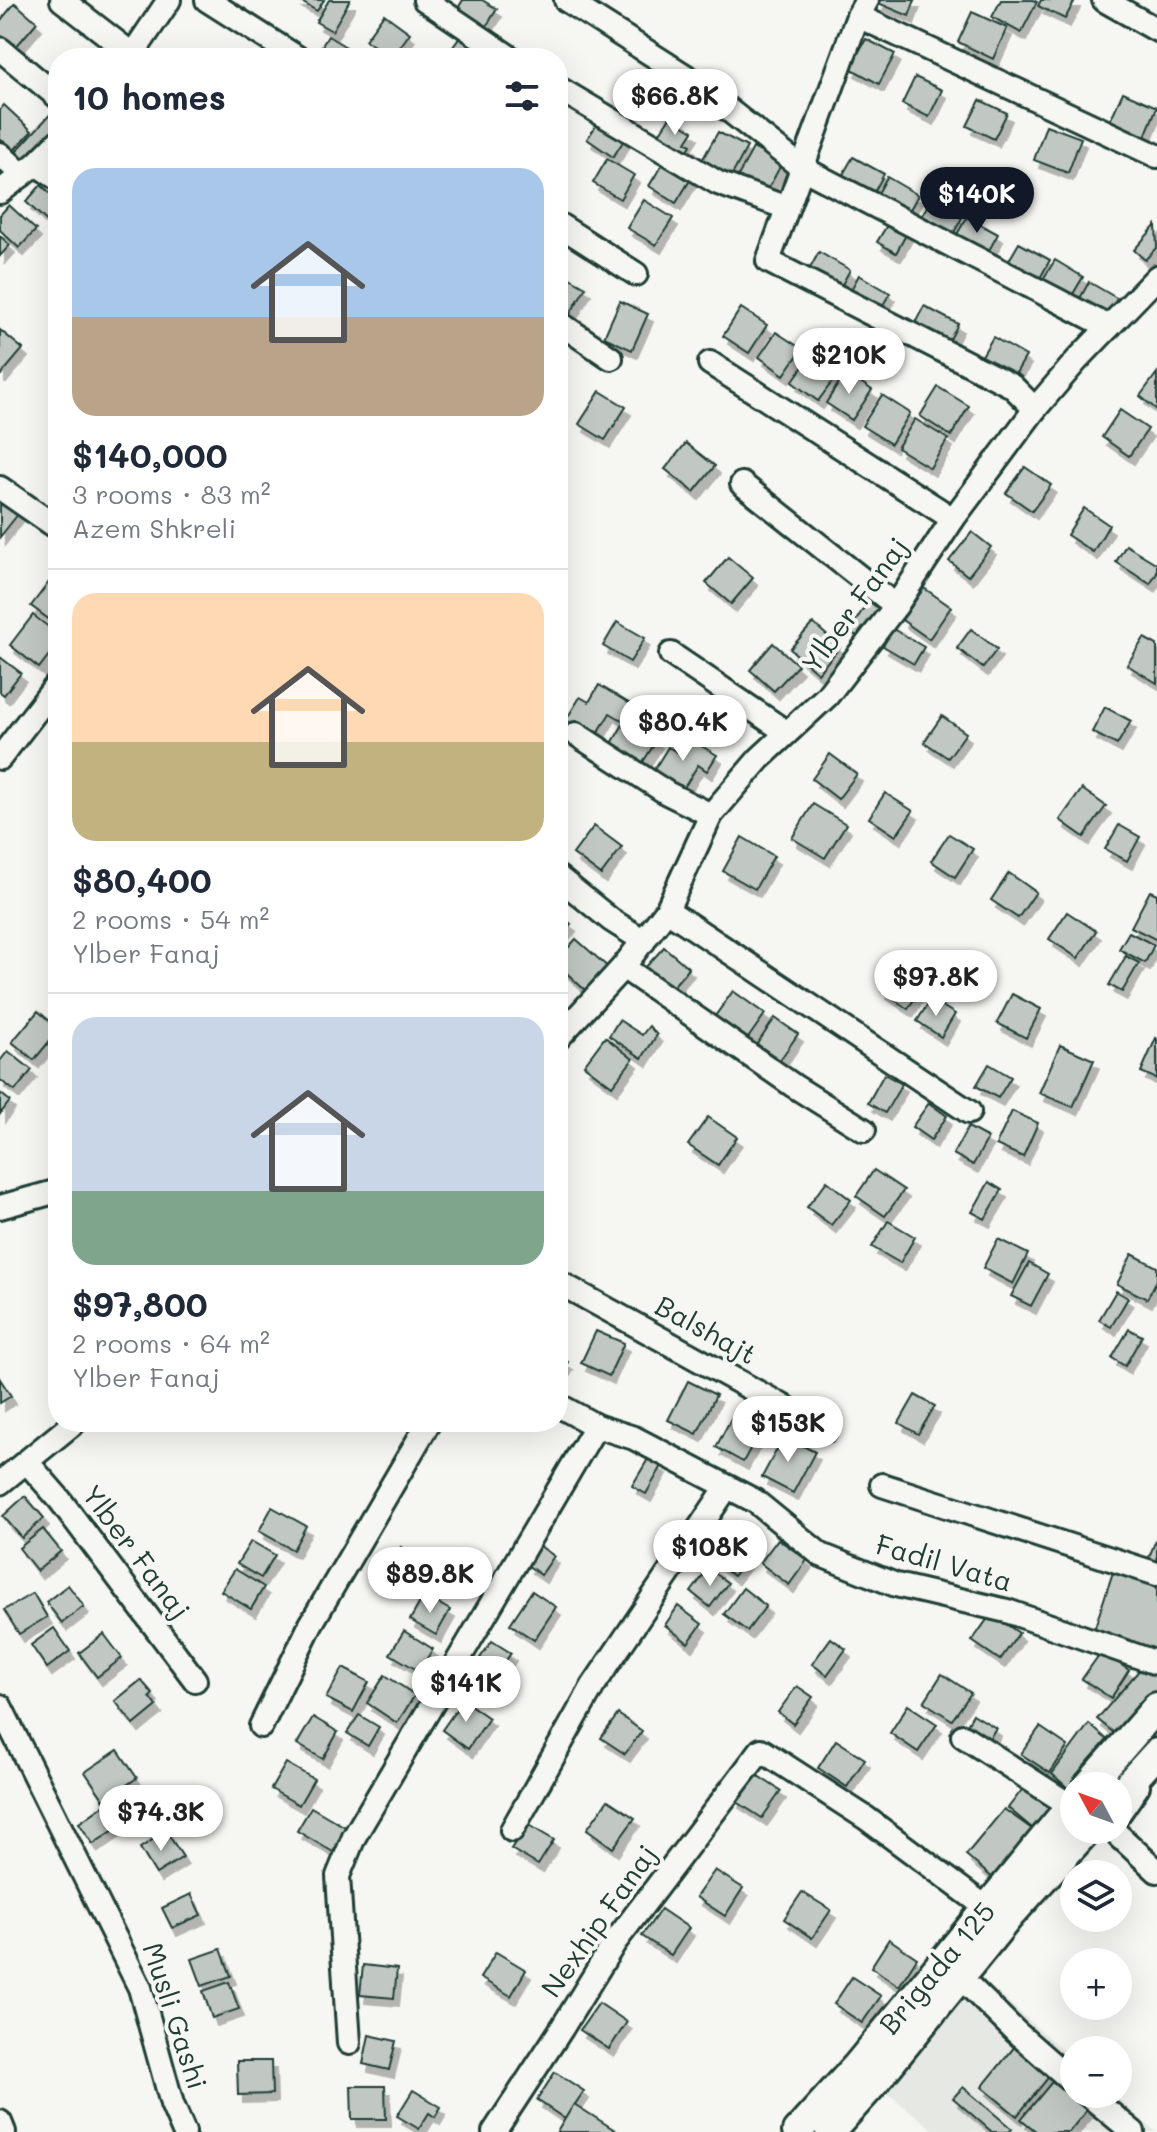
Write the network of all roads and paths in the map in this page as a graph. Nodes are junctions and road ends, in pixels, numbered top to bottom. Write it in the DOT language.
graph roads {
  1 [pos="62,0"];
  2 [pos="169,0"];
  3 [pos="207,0"];
  4 [pos="425,0"];
  5 [pos="566,0"];
  6 [pos="1104,0"];
  7 [pos="862,8"];
  8 [pos="1157,30"];
  9 [pos="122,48"];
  10 [pos="139,48"];
  11 [pos="282,48"];
  12 [pos="496,48"];
  13 [pos="0,49"];
  14 [pos="48,89"];
  15 [pos="568,94"];
  16 [pos="48,152"];
  17 [pos="0,154"];
  18 [pos="1157,156"];
  19 [pos="802,168"];
  20 [pos="29,170"];
  21 [pos="48,176"];
  22 [pos="0,192"];
  23 [pos="787,208"];
  24 [pos="568,230"];
  25 [pos="636,274"];
  26 [pos="1153,288"];
  27 [pos="1109,327"];
  28 [pos="568,329"];
  29 [pos="611,358"];
  30 [pos="710,363"];
  31 [pos="1035,409"];
  32 [pos="742,484"];
  33 [pos="0,488"];
  34 [pos="953,519"];
  35 [pos="48,521"];
  36 [pos="896,606"];
  37 [pos="671,654"];
  38 [pos="48,696"];
  39 [pos="786,732"];
  40 [pos="576,734"];
  41 [pos="0,758"];
  42 [pos="711,815"];
  43 [pos="568,885"];
  44 [pos="667,910"];
  45 [pos="644,941"];
  46 [pos="623,967"];
  47 [pos="568,1021"];
  48 [pos="969,1112"];
  49 [pos="864,1130"];
  50 [pos="48,1194"];
  51 [pos="0,1207"];
  52 [pos="568,1288"];
  53 [pos="568,1411"];
  54 [pos="596,1426"];
  55 [pos="826,1430"];
  56 [pos="63,1432"];
  57 [pos="423,1432"];
  58 [pos="27,1462"];
  59 [pos="0,1483"];
  60 [pos="882,1485"];
  61 [pos="727,1487"];
  62 [pos="1157,1574"];
  63 [pos="1157,1663"];
  64 [pos="195,1680"];
  65 [pos="0,1706"];
  66 [pos="1157,1707"];
  67 [pos="261,1726"];
  68 [pos="963,1736"];
  69 [pos="1157,1756"];
  70 [pos="1101,1772"];
  71 [pos="1132,1782"];
  72 [pos="1060,1788"];
  73 [pos="1132,1794"];
  74 [pos="1060,1820"];
  75 [pos="512,1830"];
  76 [pos="1074,1844"];
  77 [pos="1128,1844"];
  78 [pos="1157,1871"];
  79 [pos="987,1908"];
  80 [pos="951,1968"];
  81 [pos="349,2043"];
  82 [pos="1060,2071"];
  83 [pos="1104,2108"];
  84 [pos="0,2122"];
  85 [pos="4,2132"];
  86 [pos="184,2132"];
  87 [pos="494,2132"];
  88 [pos="797,2132"];
  89 [pos="830,2132"];
  90 [pos="1133,2132"];
  1 -- 9 [label="street"];
  2 -- 10 [label="street"];
  3 -- 11 [label="street"];
  4 -- 12 [label="street"];
  5 -- 19 [label="street"];
  6 -- 8 [label="street"];
  7 -- 18 [label="street"];
  7 -- 19 [label="street"];
  13 -- 14 [label="street"];
  15 -- 23 [label="street"];
  16 -- 20 [label="street"];
  17 -- 20 [label="street"];
  19 -- 23 [label="street"];
  19 -- 27 [label="street"];
  20 -- 21 [label="street"];
  20 -- 22 [label="street"];
  23 -- 31 [label="street"];
  24 -- 25 [label="street"];
  26 -- 27 [label="street, Ylber Fanaj"];
  27 -- 31 [label="street, Ylber Fanaj"];
  28 -- 29 [label="street"];
  30 -- 34 [label="street"];
  31 -- 34 [label="street, Ylber Fanaj"];
  32 -- 36 [label="street"];
  33 -- 35 [label="street"];
  34 -- 36 [label="street, Ylber Fanaj"];
  36 -- 39 [label="street, Ylber Fanaj"];
  37 -- 39 [label="street"];
  38 -- 41 [label="street"];
  39 -- 42 [label="street, Ylber Fanaj"];
  40 -- 42 [label="street"];
  42 -- 44 [label="street, Ylber Fanaj"];
  43 -- 45 [label="street"];
  44 -- 45 [label="street, Ylber Fanaj"];
  44 -- 48 [label="street"];
  45 -- 46 [label="street, Ylber Fanaj"];
  46 -- 47 [label="street, Ylber Fanaj"];
  46 -- 49 [label="street"];
  50 -- 51 [label="street"];
  52 -- 55 [label="street, Balshajt"];
  53 -- 54 [label="street, Fadil Vata"];
  54 -- 61 [label="street, Fadil Vata"];
  54 -- 81 [label="street"];
  56 -- 58 [label="street"];
  57 -- 67 [label="street"];
  58 -- 59 [label="street"];
  58 -- 64 [label="street, Ylber Fanaj"];
  60 -- 62 [label="street"];
  61 -- 63 [label="street, Fadil Vata"];
  61 -- 75 [label="street"];
  65 -- 86 [label="street, Musli Gashi"];
  66 -- 70 [label="main road, Brigada 125"];
  68 -- 72 [label="street"];
  69 -- 71 [label="main road"];
  69 -- 73 [label="street"];
  74 -- 79 [label="main road, Brigada 125"];
  76 -- 80 [label="main road, Brigada 125"];
  77 -- 78 [label="street"];
  79 -- 80 [label="main road, Brigada 125"];
  79 -- 87 [label="street, Nexhip Fanaj"];
  80 -- 82 [label="street"];
  80 -- 88 [label="main road, Brigada 125"];
  80 -- 89 [label="main road, Brigada 125"];
  83 -- 90 [label="street"];
  84 -- 85 [label="street"];
}
